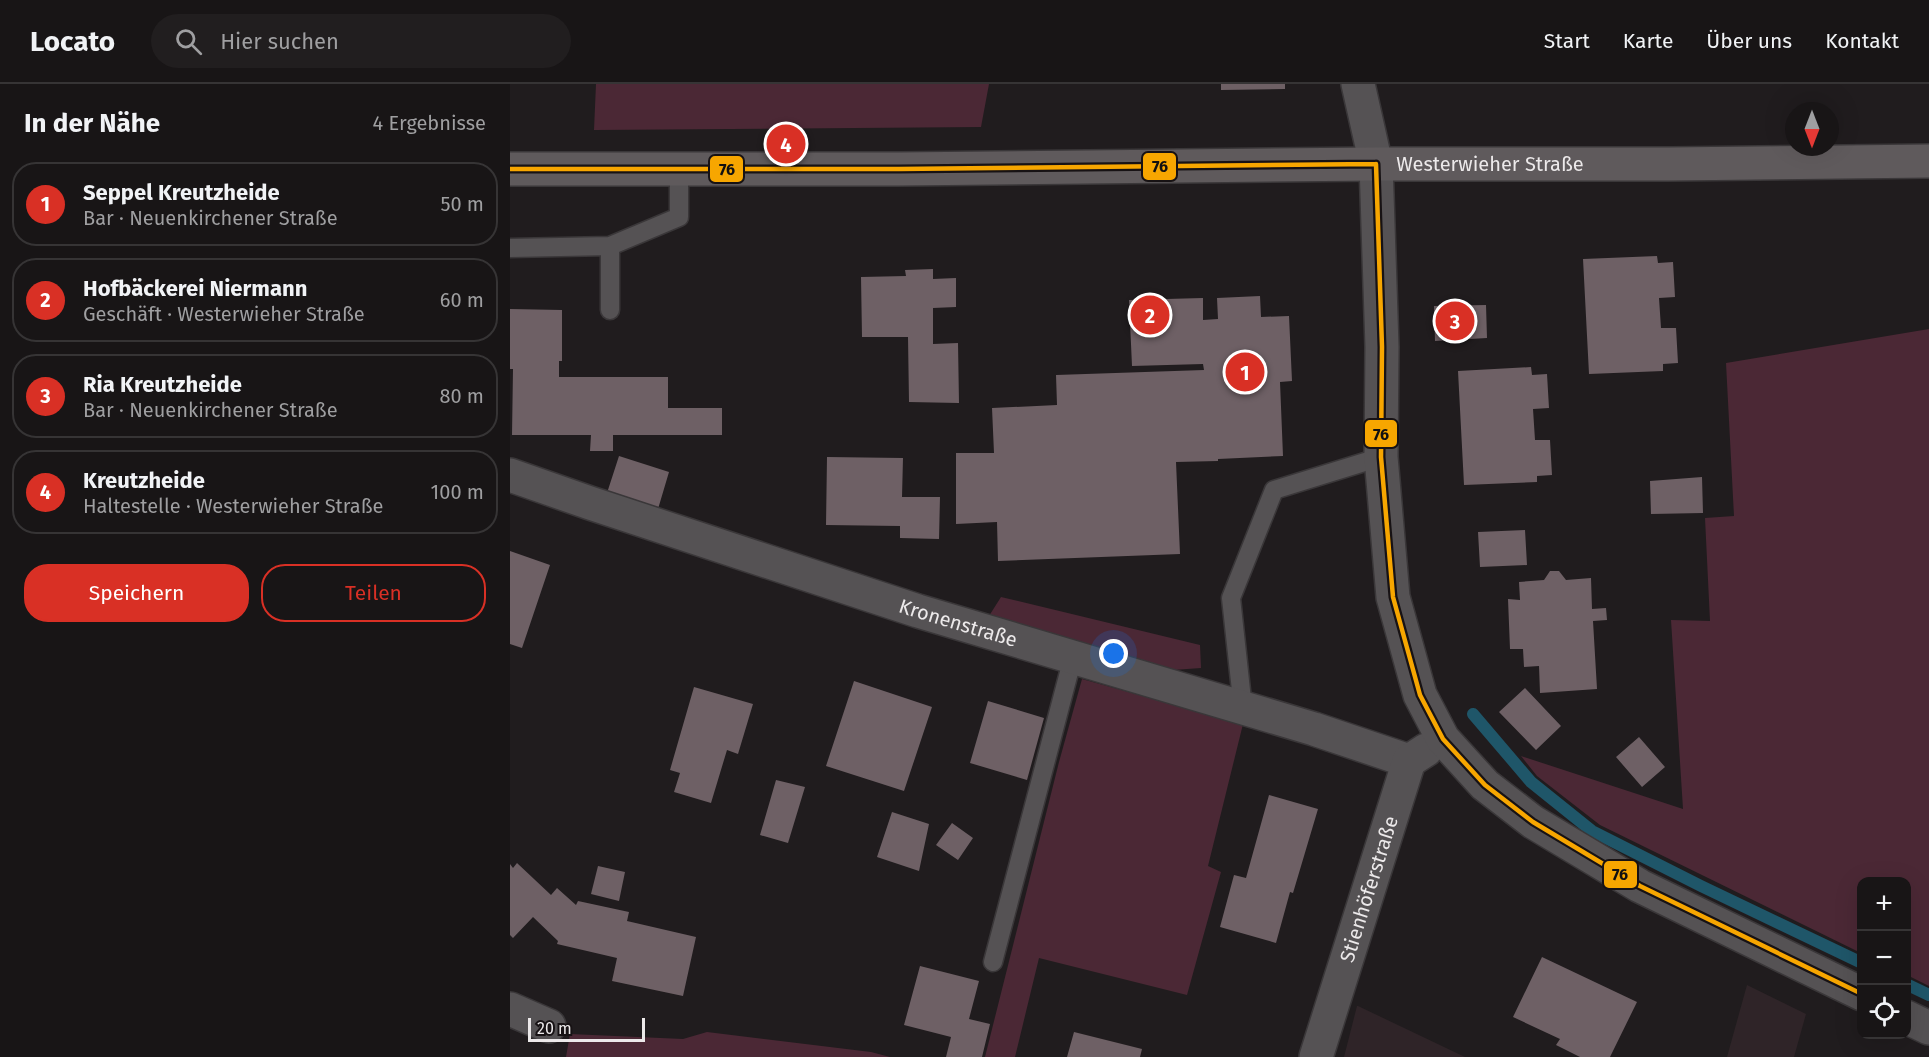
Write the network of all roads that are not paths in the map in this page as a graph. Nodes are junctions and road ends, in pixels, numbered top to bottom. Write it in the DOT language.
graph roads {
  1 [pos="1358,84"];
  2 [pos="1929,161"];
  3 [pos="1376,164"];
  4 [pos="510,169"];
  5 [pos="679,169"];
  6 [pos="610,246"];
  7 [pos="510,248"];
  8 [pos="610,310"];
  9 [pos="1381,457"];
  10 [pos="510,475"];
  11 [pos="1072,657"];
  12 [pos="1243,709"];
  13 [pos="1443,739"];
  14 [pos="1409,761"];
  15 [pos="993,962"];
  16 [pos="1857,992"];
  17 [pos="510,1009"];
  18 [pos="1911,1019"];
  19 [pos="549,1026"];
  20 [pos="1929,1028"];
  21 [pos="1316,1057"];
  1 -- 3 [label="street"];
  2 -- 3 [label="main road, Westerwieher Straße"];
  3 -- 5 [label="main road, Westerwieher Straße"];
  3 -- 9 [label="street"];
  4 -- 5 [label="main road, Westerwieher Straße"];
  5 -- 6 [label="lane"];
  6 -- 7 [label="lane"];
  6 -- 8 [label="lane"];
  9 -- 12 [label="lane"];
  9 -- 13 [label="street"];
  10 -- 11 [label="street, Kronenstraße"];
  11 -- 12 [label="street, Kronenstraße"];
  11 -- 15 [label="lane"];
  12 -- 14 [label="street, Kronenstraße"];
  13 -- 14 [label="street"];
  13 -- 16 [label="street"];
  14 -- 21 [label="street, Stienhöferstraße"];
  17 -- 19 [label="street"];
  18 -- 20 [label="street"];
}
